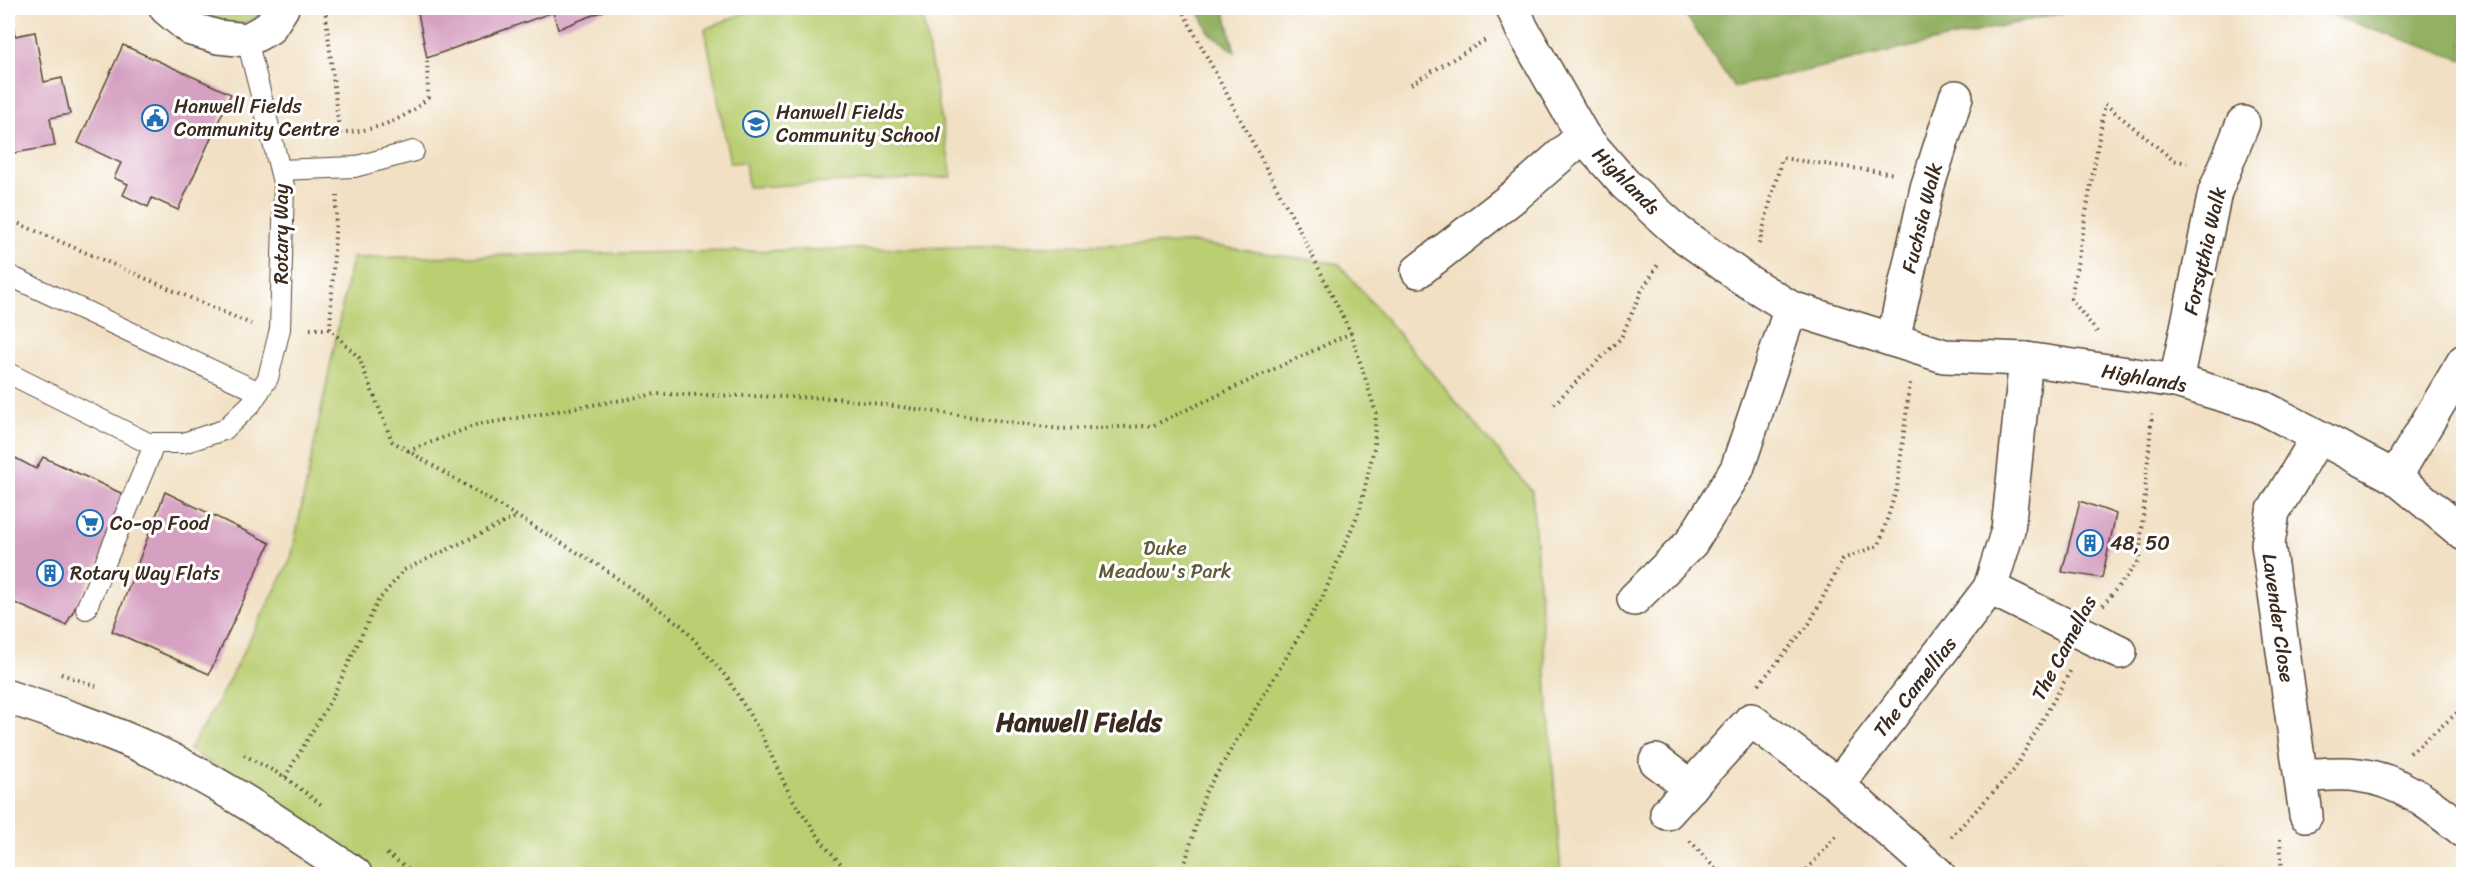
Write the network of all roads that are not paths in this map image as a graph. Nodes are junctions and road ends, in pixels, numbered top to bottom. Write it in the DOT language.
graph roads {
  1 [pos="166,8"];
  2 [pos="282,8"];
  3 [pos="1516,14"];
  4 [pos="246,40"];
  5 [pos="1956,97"];
  6 [pos="2242,123"];
  7 [pos="1583,136"];
  8 [pos="414,152"];
  9 [pos="280,170"];
  10 [pos="1418,272"];
  11 [pos="8,275"];
  12 [pos="1791,308"];
  13 [pos="1903,343"];
  14 [pos="2026,359"];
  15 [pos="2463,362"];
  16 [pos="8,373"];
  17 [pos="2165,380"];
  18 [pos="259,392"];
  19 [pos="2318,437"];
  20 [pos="155,443"];
  21 [pos="2395,477"];
  22 [pos="2463,534"];
  23 [pos="1990,588"];
  24 [pos="1634,599"];
  25 [pos="86,609"];
  26 [pos="2120,652"];
  27 [pos="8,697"];
  28 [pos="1656,761"];
  29 [pos="2302,776"];
  30 [pos="1691,787"];
  31 [pos="1850,795"];
  32 [pos="1667,813"];
  33 [pos="2306,815"];
  34 [pos="2463,831"];
  35 [pos="1932,869"];
  36 [pos="355,874"];
  1 -- 4 [label="street"];
  2 -- 4 [label="street"];
  3 -- 7 [label="street, Highlands"];
  4 -- 9 [label="lane, Rotary Way"];
  5 -- 13 [label="street, Fuchsia Walk"];
  6 -- 17 [label="street, Forsythia Walk"];
  7 -- 10 [label="street"];
  7 -- 12 [label="street, Highlands"];
  8 -- 9 [label="lane"];
  9 -- 18 [label="lane, Rotary Way"];
  11 -- 18 [label="lane"];
  12 -- 13 [label="street, Highlands"];
  12 -- 24 [label="street"];
  13 -- 14 [label="street, Highlands"];
  14 -- 17 [label="street, Highlands"];
  14 -- 23 [label="street, The Camellias"];
  15 -- 21 [label="street"];
  16 -- 20 [label="lane, Rotary Way"];
  17 -- 19 [label="street, Highlands"];
  18 -- 20 [label="lane, Rotary Way"];
  19 -- 21 [label="street, Highlands"];
  19 -- 29 [label="street, Lavender Close"];
  20 -- 25 [label="lane"];
  21 -- 22 [label="street, Highlands"];
  23 -- 26 [label="street"];
  23 -- 31 [label="street, The Camellias"];
  27 -- 36 [label="street"];
  28 -- 30 [label="street"];
  29 -- 33 [label="street, Lavender Close"];
  29 -- 34 [label="street"];
  30 -- 31 [label="street"];
  30 -- 32 [label="street"];
  31 -- 35 [label="street"];
}
